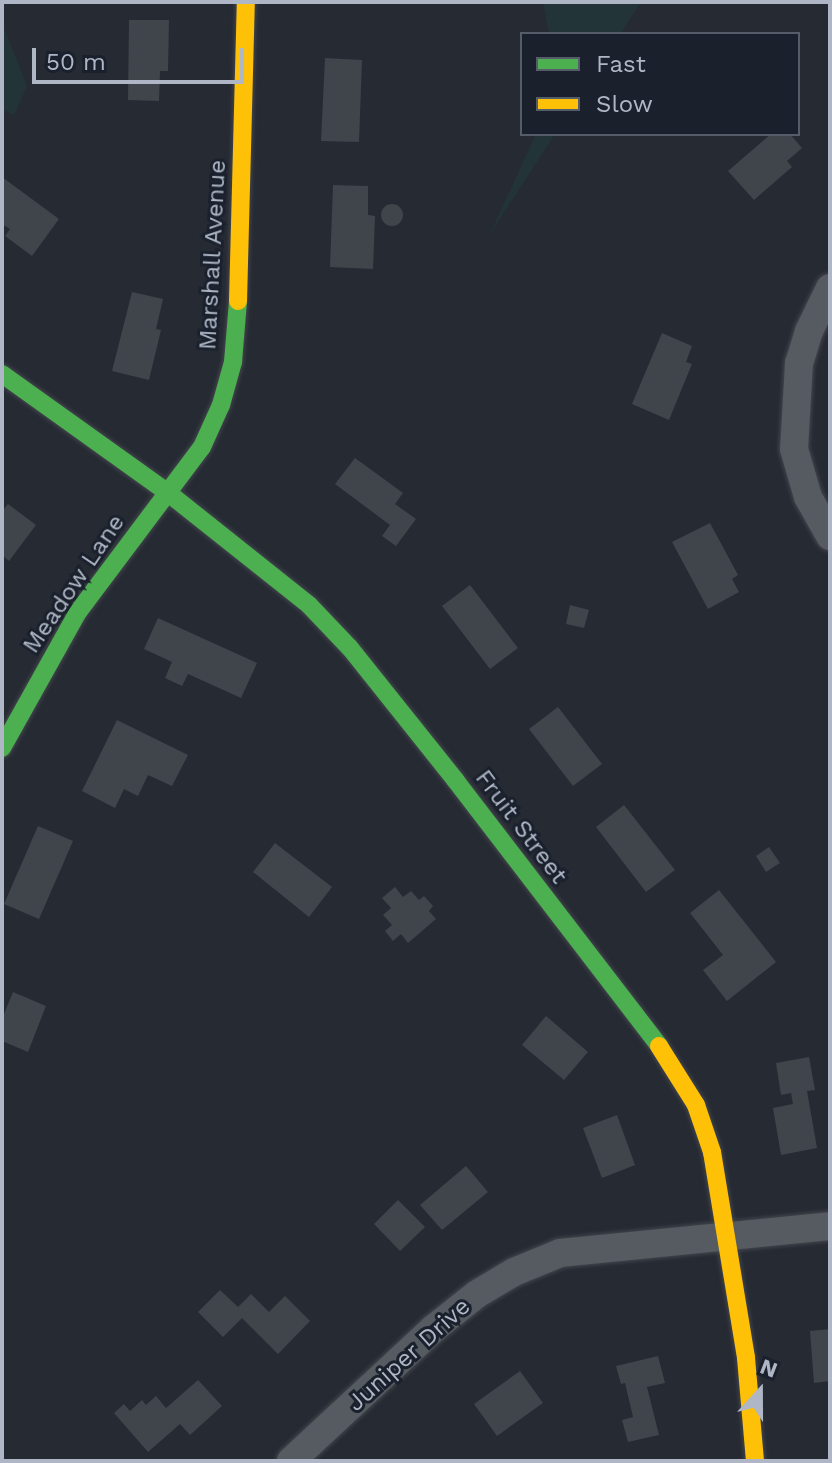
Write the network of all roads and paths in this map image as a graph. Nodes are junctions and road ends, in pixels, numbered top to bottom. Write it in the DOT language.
graph roads {
  1 [pos="246,2"];
  2 [pos="830,288"];
  3 [pos="2,374"];
  4 [pos="167,492"];
  5 [pos="830,536"];
  6 [pos="2,748"];
  7 [pos="830,1226"];
  8 [pos="726,1237"];
  9 [pos="291,1461"];
  10 [pos="755,1461"];
  1 -- 4 [label="street, Marshall Avenue"];
  2 -- 5 [label="street"];
  3 -- 4 [label="street, Fruit Street"];
  4 -- 6 [label="street, Meadow Lane"];
  4 -- 8 [label="street, Fruit Street"];
  7 -- 8 [label="street, Juniper Drive"];
  8 -- 9 [label="street, Juniper Drive"];
  8 -- 10 [label="street, Fruit Street"];
}
